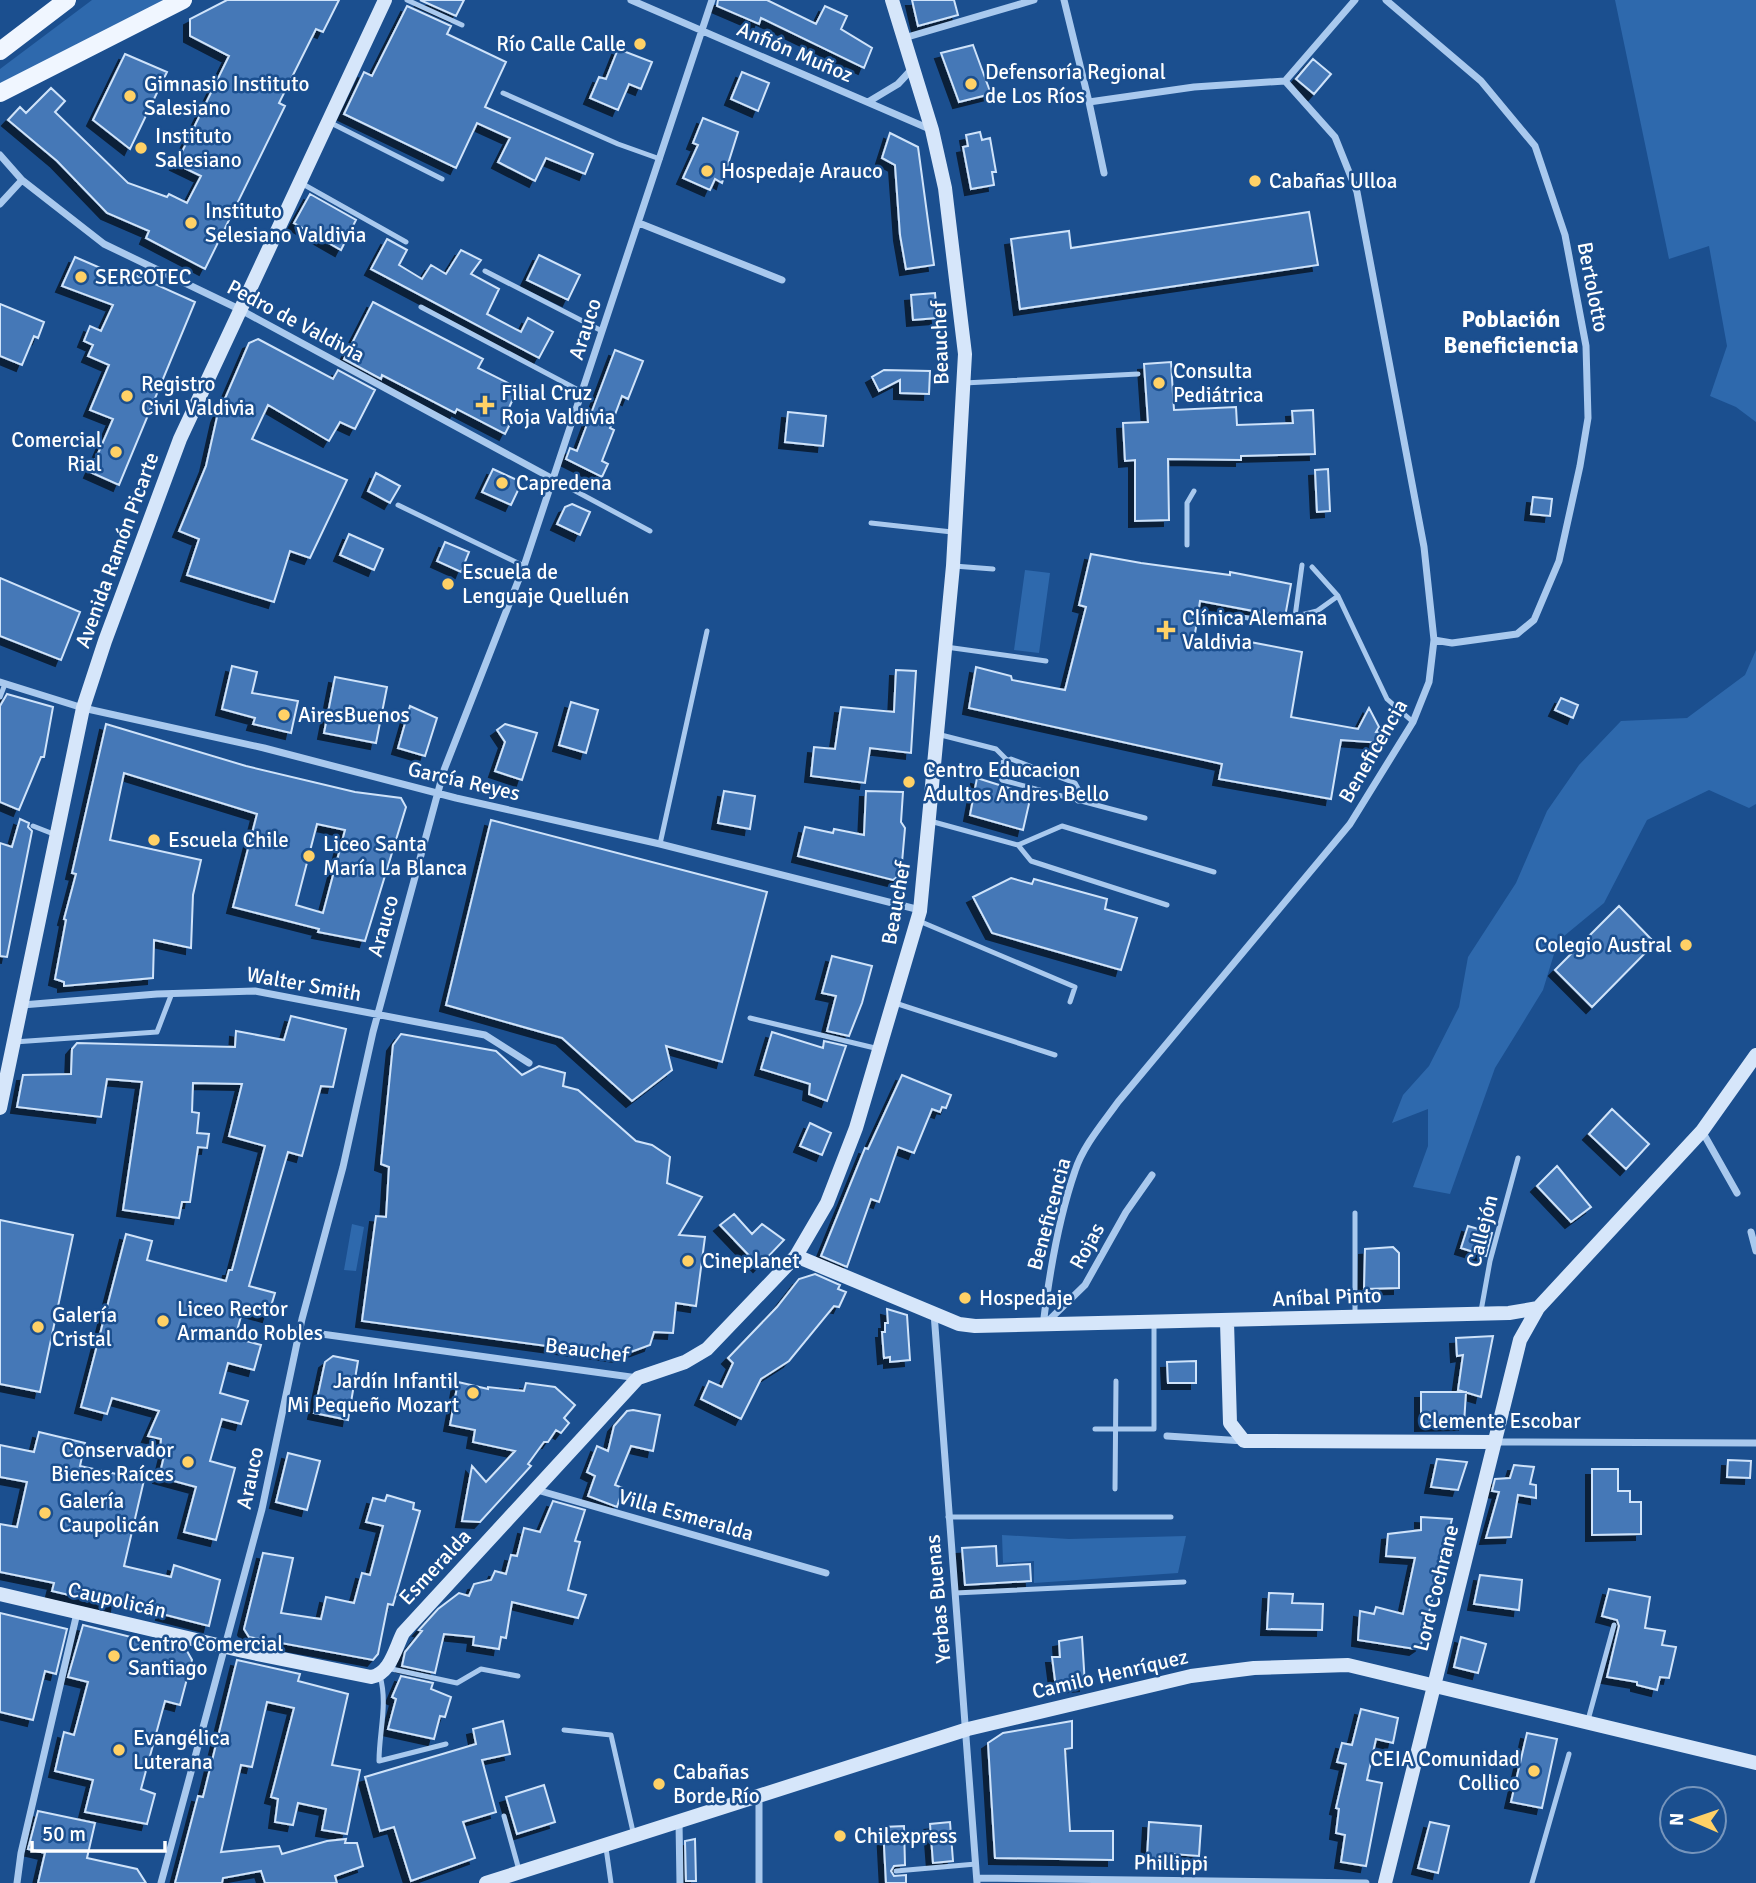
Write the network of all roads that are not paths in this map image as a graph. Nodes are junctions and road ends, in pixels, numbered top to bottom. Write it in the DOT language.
graph roads {
  1 [pos="67,0"];
  2 [pos="183,0"];
  3 [pos="384,0"];
  4 [pos="407,0"];
  5 [pos="631,0"];
  6 [pos="712,0"];
  7 [pos="892,0"];
  8 [pos="1034,0"];
  9 [pos="1064,0"];
  10 [pos="1386,0"];
  11 [pos="1353,1"];
  12 [pos="462,25"];
  13 [pos="703,31"];
  14 [pos="904,38"];
  15 [pos="0,51"];
  16 [pos="912,69"];
  17 [pos="1285,80"];
  18 [pos="0,93"];
  19 [pos="503,93"];
  20 [pos="1089,102"];
  21 [pos="868,103"];
  22 [pos="327,121"];
  23 [pos="932,130"];
  24 [pos="0,155"];
  25 [pos="660,159"];
  26 [pos="1104,173"];
  27 [pos="442,179"];
  28 [pos="22,180"];
  29 [pos="298,182"];
  30 [pos="0,204"];
  31 [pos="639,223"];
  32 [pos="406,242"];
  33 [pos="485,271"];
  34 [pos="782,280"];
  35 [pos="421,307"];
  36 [pos="239,309"];
  37 [pos="602,331"];
  38 [pos="1138,374"];
  39 [pos="964,383"];
  40 [pos="582,392"];
  41 [pos="553,479"];
  42 [pos="1194,491"];
  43 [pos="398,505"];
  44 [pos="871,523"];
  45 [pos="650,531"];
  46 [pos="955,532"];
  47 [pos="1186,545"];
  48 [pos="1303,565"];
  49 [pos="524,566"];
  50 [pos="953,566"];
  51 [pos="1312,566"];
  52 [pos="993,569"];
  53 [pos="1338,596"];
  54 [pos="1234,615"];
  55 [pos="1297,616"];
  56 [pos="707,631"];
  57 [pos="1434,640"];
  58 [pos="945,647"];
  59 [pos="1046,661"];
  60 [pos="2,683"];
  61 [pos="0,697"];
  62 [pos="83,708"];
  63 [pos="1413,722"];
  64 [pos="937,734"];
  65 [pos="1006,759"];
  66 [pos="438,794"];
  67 [pos="1078,801"];
  68 [pos="1145,818"];
  69 [pos="929,821"];
  70 [pos="33,826"];
  71 [pos="57,836"];
  72 [pos="660,844"];
  73 [pos="1018,845"];
  74 [pos="1214,872"];
  75 [pos="1167,905"];
  76 [pos="919,916"];
  77 [pos="172,993"];
  78 [pos="895,1003"];
  79 [pos="1070,1003"];
  80 [pos="22,1005"];
  81 [pos="377,1015"];
  82 [pos="750,1018"];
  83 [pos="14,1042"];
  84 [pos="879,1049"];
  85 [pos="1055,1055"];
  86 [pos="1756,1055"];
  87 [pos="529,1063"];
  88 [pos="0,1108"];
  89 [pos="1702,1131"];
  90 [pos="1518,1158"];
  91 [pos="1152,1175"];
  92 [pos="1737,1192"];
  93 [pos="1355,1213"];
  94 [pos="1751,1232"];
  95 [pos="1756,1251"];
  96 [pos="796,1256"];
  97 [pos="1538,1308"];
  98 [pos="934,1312"];
  99 [pos="1480,1313"];
  100 [pos="1355,1316"];
  101 [pos="1227,1322"];
  102 [pos="1154,1324"];
  103 [pos="1043,1326"];
  104 [pos="300,1331"];
  105 [pos="638,1378"];
  106 [pos="1115,1381"];
  107 [pos="1095,1429"];
  108 [pos="1115,1430"];
  109 [pos="1167,1437"];
  110 [pos="1244,1441"];
  111 [pos="1495,1442"];
  112 [pos="1756,1443"];
  113 [pos="1115,1489"];
  114 [pos="537,1490"];
  115 [pos="948,1517"];
  116 [pos="1171,1517"];
  117 [pos="826,1573"];
  118 [pos="1184,1582"];
  119 [pos="955,1593"];
  120 [pos="0,1594"];
  121 [pos="77,1613"];
  122 [pos="1614,1625"];
  123 [pos="225,1647"];
  124 [pos="383,1672"];
  125 [pos="518,1676"];
  126 [pos="1434,1686"];
  127 [pos="1588,1723"];
  128 [pos="968,1729"];
  129 [pos="564,1730"];
  130 [pos="446,1744"];
  131 [pos="1569,1754"];
  132 [pos="1756,1763"];
  133 [pos="758,1796"];
  134 [pos="504,1816"];
  135 [pos="679,1821"];
  136 [pos="634,1836"];
  137 [pos="605,1845"];
  138 [pos="976,1864"];
  139 [pos="896,1871"];
  140 [pos="520,1873"];
  141 [pos="977,1881"];
  142 [pos="17,1883"];
  143 [pos="161,1883"];
  144 [pos="486,1883"];
  145 [pos="611,1883"];
  146 [pos="680,1883"];
  147 [pos="759,1883"];
  148 [pos="1366,1883"];
  149 [pos="1385,1883"];
  150 [pos="1532,1883"];
  1 -- 15 [label="main road"];
  2 -- 18 [label="main road"];
  3 -- 22 [label="street, Avenida Ramón Picarte"];
  4 -- 12 [label="lane"];
  5 -- 13 [label="street, Anfión Muñoz"];
  6 -- 13 [label="street, Arauco"];
  7 -- 14 [label="street, Beauchef"];
  8 -- 14 [label="street"];
  9 -- 20 [label="street"];
  10 -- 57 [label="street, Bertolotto"];
  11 -- 17 [label="street"];
  13 -- 21 [label="street, Anfión Muñoz"];
  13 -- 25 [label="street, Arauco"];
  14 -- 16 [label="street, Beauchef"];
  16 -- 21 [label="street, Anfión Muñoz"];
  16 -- 23 [label="street, Beauchef"];
  17 -- 20 [label="street"];
  17 -- 57 [label="street, Beneficencia"];
  19 -- 25 [label="lane"];
  20 -- 26 [label="street"];
  21 -- 23 [label="street, Anfión Muñoz"];
  22 -- 27 [label="lane"];
  22 -- 29 [label="street, Avenida Ramón Picarte"];
  23 -- 39 [label="street, Beauchef"];
  24 -- 28 [label="street, Pedro de Valdivia"];
  25 -- 31 [label="street, Arauco"];
  28 -- 30 [label="street"];
  28 -- 36 [label="street, Pedro de Valdivia"];
  29 -- 32 [label="lane"];
  29 -- 36 [label="street, Avenida Ramón Picarte"];
  31 -- 34 [label="street"];
  31 -- 37 [label="street, Arauco"];
  33 -- 37 [label="lane"];
  35 -- 40 [label="lane"];
  36 -- 41 [label="street, Pedro de Valdivia"];
  36 -- 62 [label="street, Avenida Ramón Picarte"];
  37 -- 40 [label="street, Arauco"];
  38 -- 39 [label="lane"];
  39 -- 46 [label="street, Beauchef"];
  40 -- 41 [label="street, Arauco"];
  41 -- 45 [label="lane"];
  41 -- 49 [label="street, Arauco"];
  42 -- 47 [label="lane"];
  43 -- 49 [label="lane"];
  44 -- 46 [label="lane"];
  46 -- 50 [label="street, Beauchef"];
  48 -- 55 [label="lane"];
  49 -- 66 [label="street, Arauco"];
  50 -- 52 [label="lane"];
  50 -- 58 [label="street, Beauchef"];
  51 -- 53 [label="lane"];
  53 -- 55 [label="lane"];
  53 -- 63 [label="lane"];
  54 -- 55 [label="lane"];
  56 -- 72 [label="lane"];
  57 -- 63 [label="street, Beneficencia"];
  58 -- 59 [label="lane"];
  58 -- 64 [label="street, Beauchef"];
  60 -- 61 [label="lane"];
  60 -- 62 [label="street, García Reyes"];
  62 -- 66 [label="street, García Reyes"];
  62 -- 71 [label="street, Avenida Ramón Picarte"];
  63 -- 103 [label="street, Beneficencia"];
  64 -- 65 [label="lane"];
  64 -- 69 [label="street, Beauchef"];
  65 -- 67 [label="lane"];
  65 -- 67 [label="lane"];
  66 -- 72 [label="street, García Reyes"];
  66 -- 81 [label="street, Arauco"];
  67 -- 68 [label="lane"];
  69 -- 73 [label="lane"];
  69 -- 76 [label="street, Beauchef"];
  70 -- 71 [label="lane"];
  71 -- 80 [label="street, Avenida Ramón Picarte"];
  72 -- 76 [label="street, García Reyes"];
  73 -- 74 [label="lane"];
  73 -- 75 [label="lane"];
  76 -- 78 [label="street, Beauchef"];
  76 -- 79 [label="lane"];
  77 -- 80 [label="street, Walter Smith"];
  77 -- 81 [label="street, Walter Smith"];
  77 -- 83 [label="lane"];
  78 -- 84 [label="street, Beauchef"];
  78 -- 85 [label="lane"];
  80 -- 83 [label="street, Avenida Ramón Picarte"];
  81 -- 87 [label="street, Walter Smith"];
  81 -- 104 [label="street, Arauco"];
  82 -- 84 [label="lane"];
  83 -- 88 [label="street, Avenida Ramón Picarte"];
  84 -- 96 [label="street, Beauchef"];
  86 -- 89 [label="street"];
  89 -- 92 [label="street"];
  89 -- 97 [label="street"];
  90 -- 99 [label="lane, Callejón"];
  91 -- 103 [label="street, Rojas"];
  93 -- 100 [label="lane"];
  94 -- 95 [label="street"];
  96 -- 98 [label="street, Aníbal Pinto"];
  96 -- 105 [label="street, Beauchef"];
  97 -- 99 [label="street, Aníbal Pinto"];
  97 -- 111 [label="street, Lord Cochrane"];
  98 -- 103 [label="street, Aníbal Pinto"];
  98 -- 115 [label="street, Yerbas Buenas"];
  99 -- 100 [label="street, Aníbal Pinto"];
  100 -- 101 [label="street, Aníbal Pinto"];
  101 -- 102 [label="street, Aníbal Pinto"];
  101 -- 110 [label="street"];
  102 -- 103 [label="street, Aníbal Pinto"];
  102 -- 108 [label="lane"];
  104 -- 105 [label="street, Beauchef"];
  104 -- 123 [label="street, Arauco"];
  105 -- 114 [label="street, Esmeralda"];
  106 -- 108 [label="lane"];
  107 -- 108 [label="lane"];
  108 -- 113 [label="lane"];
  109 -- 110 [label="street, Clemente Escobar"];
  110 -- 111 [label="street, Clemente Escobar"];
  111 -- 112 [label="street, Clemente Escobar"];
  111 -- 126 [label="street, Lord Cochrane"];
  114 -- 117 [label="street, Villa Esmeralda"];
  114 -- 124 [label="street, Esmeralda"];
  115 -- 116 [label="lane"];
  115 -- 119 [label="street, Yerbas Buenas"];
  118 -- 119 [label="lane"];
  119 -- 128 [label="street, Yerbas Buenas"];
  120 -- 121 [label="street, Caupolicán"];
  121 -- 123 [label="street, Caupolicán"];
  121 -- 142 [label="street"];
  122 -- 127 [label="lane"];
  123 -- 124 [label="street"];
  123 -- 143 [label="street, Arauco"];
  124 -- 125 [label="lane"];
  124 -- 130 [label="lane"];
  126 -- 127 [label="street, Camilo Henríquez"];
  126 -- 128 [label="street, Camilo Henríquez"];
  126 -- 149 [label="street, Lord Cochrane"];
  127 -- 132 [label="street, Camilo Henríquez"];
  128 -- 133 [label="street, Camilo Henríquez"];
  128 -- 138 [label="street, Yerbas Buenas"];
  129 -- 136 [label="lane"];
  131 -- 150 [label="lane"];
  133 -- 135 [label="street, Camilo Henríquez"];
  133 -- 147 [label="street"];
  134 -- 140 [label="lane"];
  135 -- 136 [label="street, Camilo Henríquez"];
  135 -- 146 [label="street"];
  136 -- 137 [label="street, Camilo Henríquez"];
  137 -- 140 [label="street, Camilo Henríquez"];
  137 -- 145 [label="lane"];
  138 -- 139 [label="lane"];
  138 -- 141 [label="street, Yerbas Buenas"];
  140 -- 144 [label="street, Camilo Henríquez"];
  141 -- 148 [label="street, Phillippi"];
}
